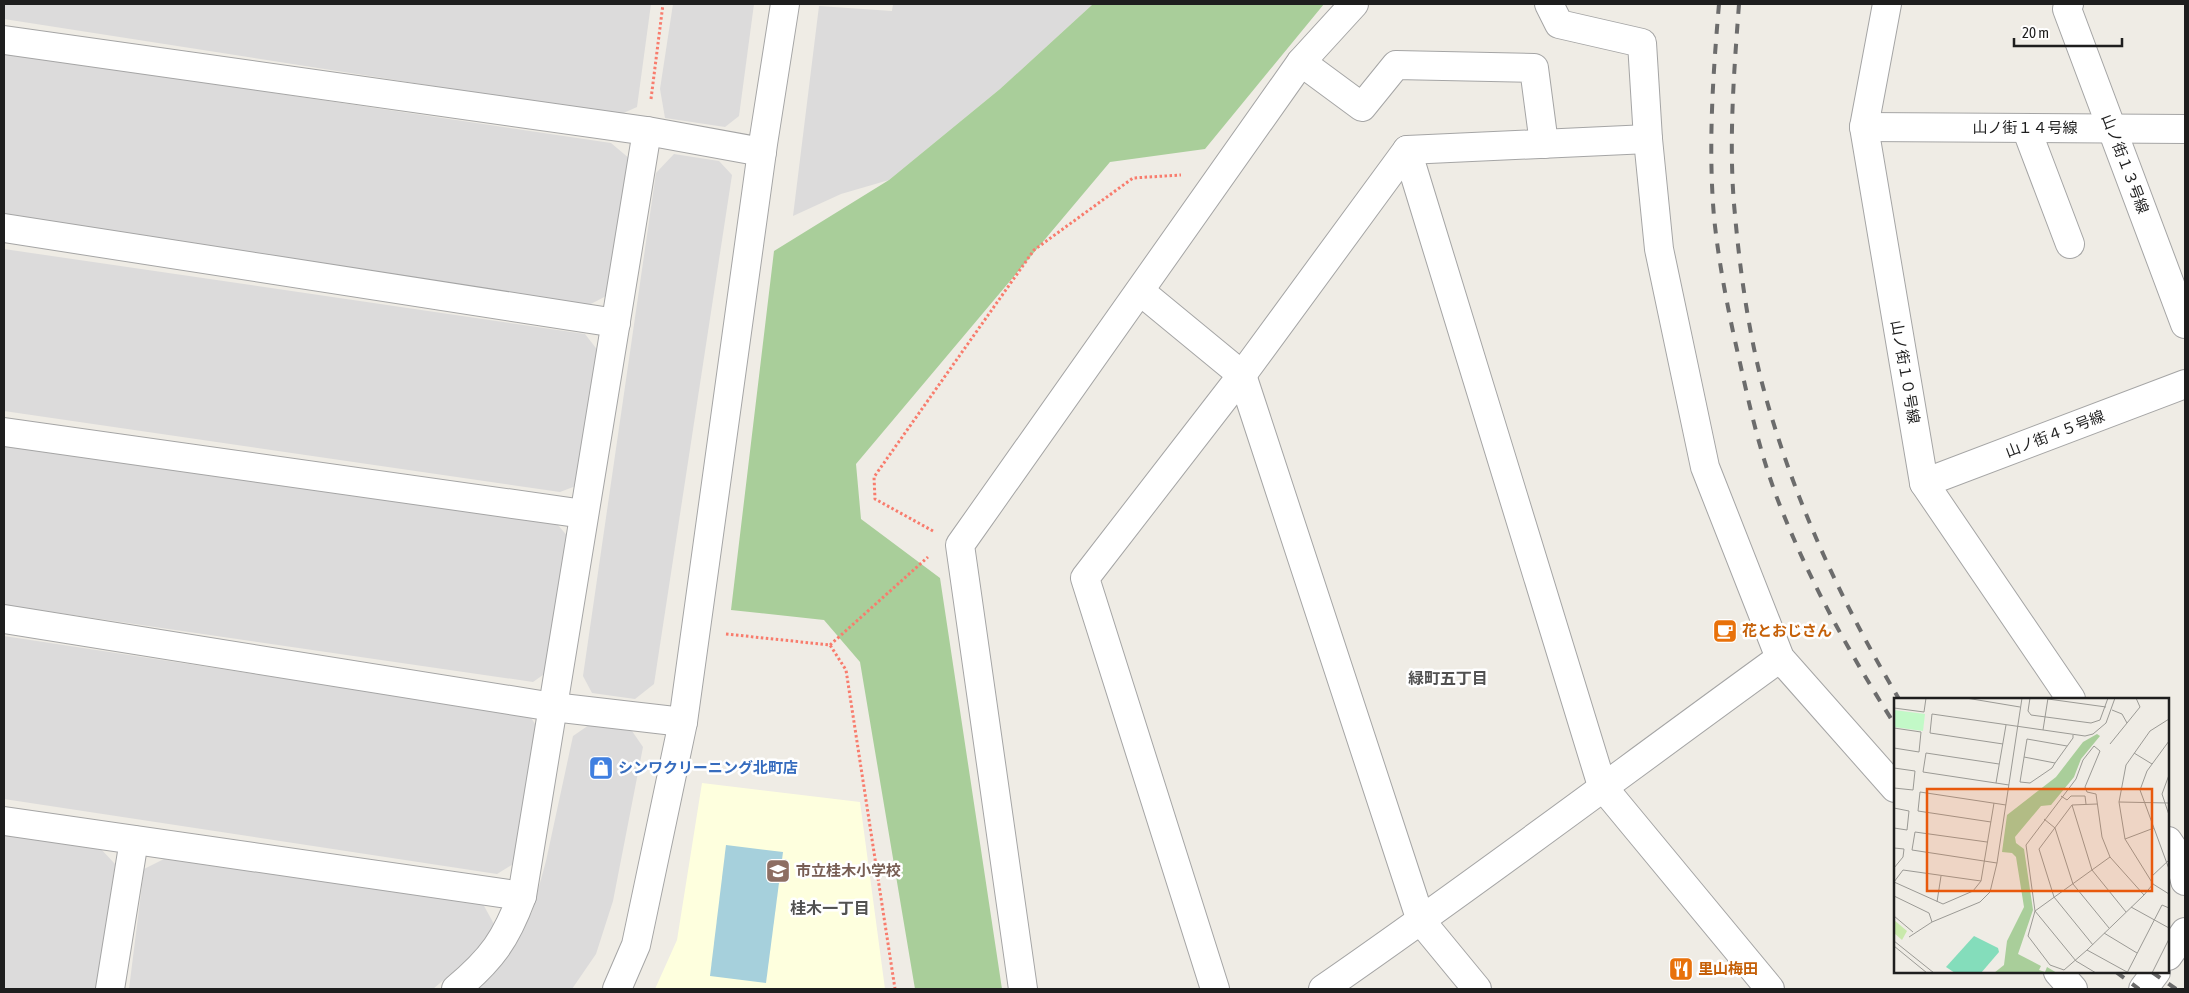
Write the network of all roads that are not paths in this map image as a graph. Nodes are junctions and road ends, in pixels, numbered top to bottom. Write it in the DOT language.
graph roads {
  1 [pos="785,4"];
  2 [pos="1354,4"];
  3 [pos="1549,4"];
  4 [pos="1886,4"];
  5 [pos="2069,4"];
  6 [pos="4,40"];
  7 [pos="1301,62"];
  8 [pos="1864,127"];
  9 [pos="2026,128"];
  10 [pos="2111,128"];
  11 [pos="2185,128"];
  12 [pos="647,131"];
  13 [pos="1648,139"];
  14 [pos="1544,144"];
  15 [pos="1407,150"];
  16 [pos="762,152"];
  17 [pos="4,228"];
  18 [pos="2070,244"];
  19 [pos="1140,291"];
  20 [pos="616,323"];
  21 [pos="2185,324"];
  22 [pos="1242,374"];
  23 [pos="2185,384"];
  24 [pos="4,432"];
  25 [pos="1924,483"];
  26 [pos="584,514"];
  27 [pos="4,619"];
  28 [pos="1780,658"];
  29 [pos="2071,698"];
  30 [pos="553,707"];
  31 [pos="683,722"];
  32 [pos="1602,786"];
  33 [pos="1894,787"];
  34 [pos="4,821"];
  35 [pos="134,840"];
  36 [pos="522,896"];
  37 [pos="1421,921"];
  38 [pos="2185,932"];
  39 [pos="2169,955"];
  40 [pos="2059,973"];
  41 [pos="2155,973"];
  42 [pos="110,989"];
  43 [pos="456,989"];
  44 [pos="617,989"];
  45 [pos="1023,989"];
  46 [pos="1215,989"];
  47 [pos="1323,989"];
  48 [pos="1477,989"];
  49 [pos="1770,989"];
  50 [pos="2073,989"];
  51 [pos="2143,989"];
  1 -- 16 [label="street"];
  2 -- 7 [label="street"];
  3 -- 13 [label="street"];
  4 -- 8 [label="street, 山ノ街１０号線"];
  5 -- 10 [label="street, 山ノ街１３号線"];
  6 -- 12 [label="street"];
  7 -- 14 [label="street"];
  7 -- 19 [label="street"];
  8 -- 9 [label="street, 山ノ街１４号線"];
  8 -- 25 [label="street, 山ノ街１０号線"];
  9 -- 10 [label="street, 山ノ街１４号線"];
  9 -- 18 [label="street"];
  10 -- 11 [label="street, 山ノ街１４号線"];
  10 -- 21 [label="street, 山ノ街１３号線"];
  12 -- 16 [label="street"];
  12 -- 20 [label="street"];
  13 -- 14 [label="street"];
  13 -- 28 [label="street"];
  14 -- 15 [label="street"];
  15 -- 22 [label="street"];
  15 -- 32 [label="street"];
  16 -- 31 [label="street"];
  17 -- 20 [label="street"];
  19 -- 22 [label="street"];
  19 -- 45 [label="street"];
  20 -- 26 [label="street"];
  22 -- 37 [label="street"];
  22 -- 46 [label="street"];
  23 -- 25 [label="street, 山ノ街４５号線"];
  24 -- 26 [label="street"];
  25 -- 29 [label="street, 山ノ街１０号線"];
  26 -- 30 [label="street"];
  27 -- 30 [label="street"];
  28 -- 32 [label="street"];
  28 -- 33 [label="street"];
  30 -- 31 [label="street"];
  30 -- 36 [label="street"];
  31 -- 44 [label="street"];
  32 -- 37 [label="street"];
  32 -- 49 [label="street"];
  34 -- 35 [label="street"];
  35 -- 36 [label="street"];
  35 -- 42 [label="street"];
  36 -- 43 [label="street"];
  37 -- 47 [label="street"];
  37 -- 48 [label="street"];
  38 -- 39 [label="street"];
  40 -- 50 [label="street"];
  41 -- 51 [label="street"];
}
